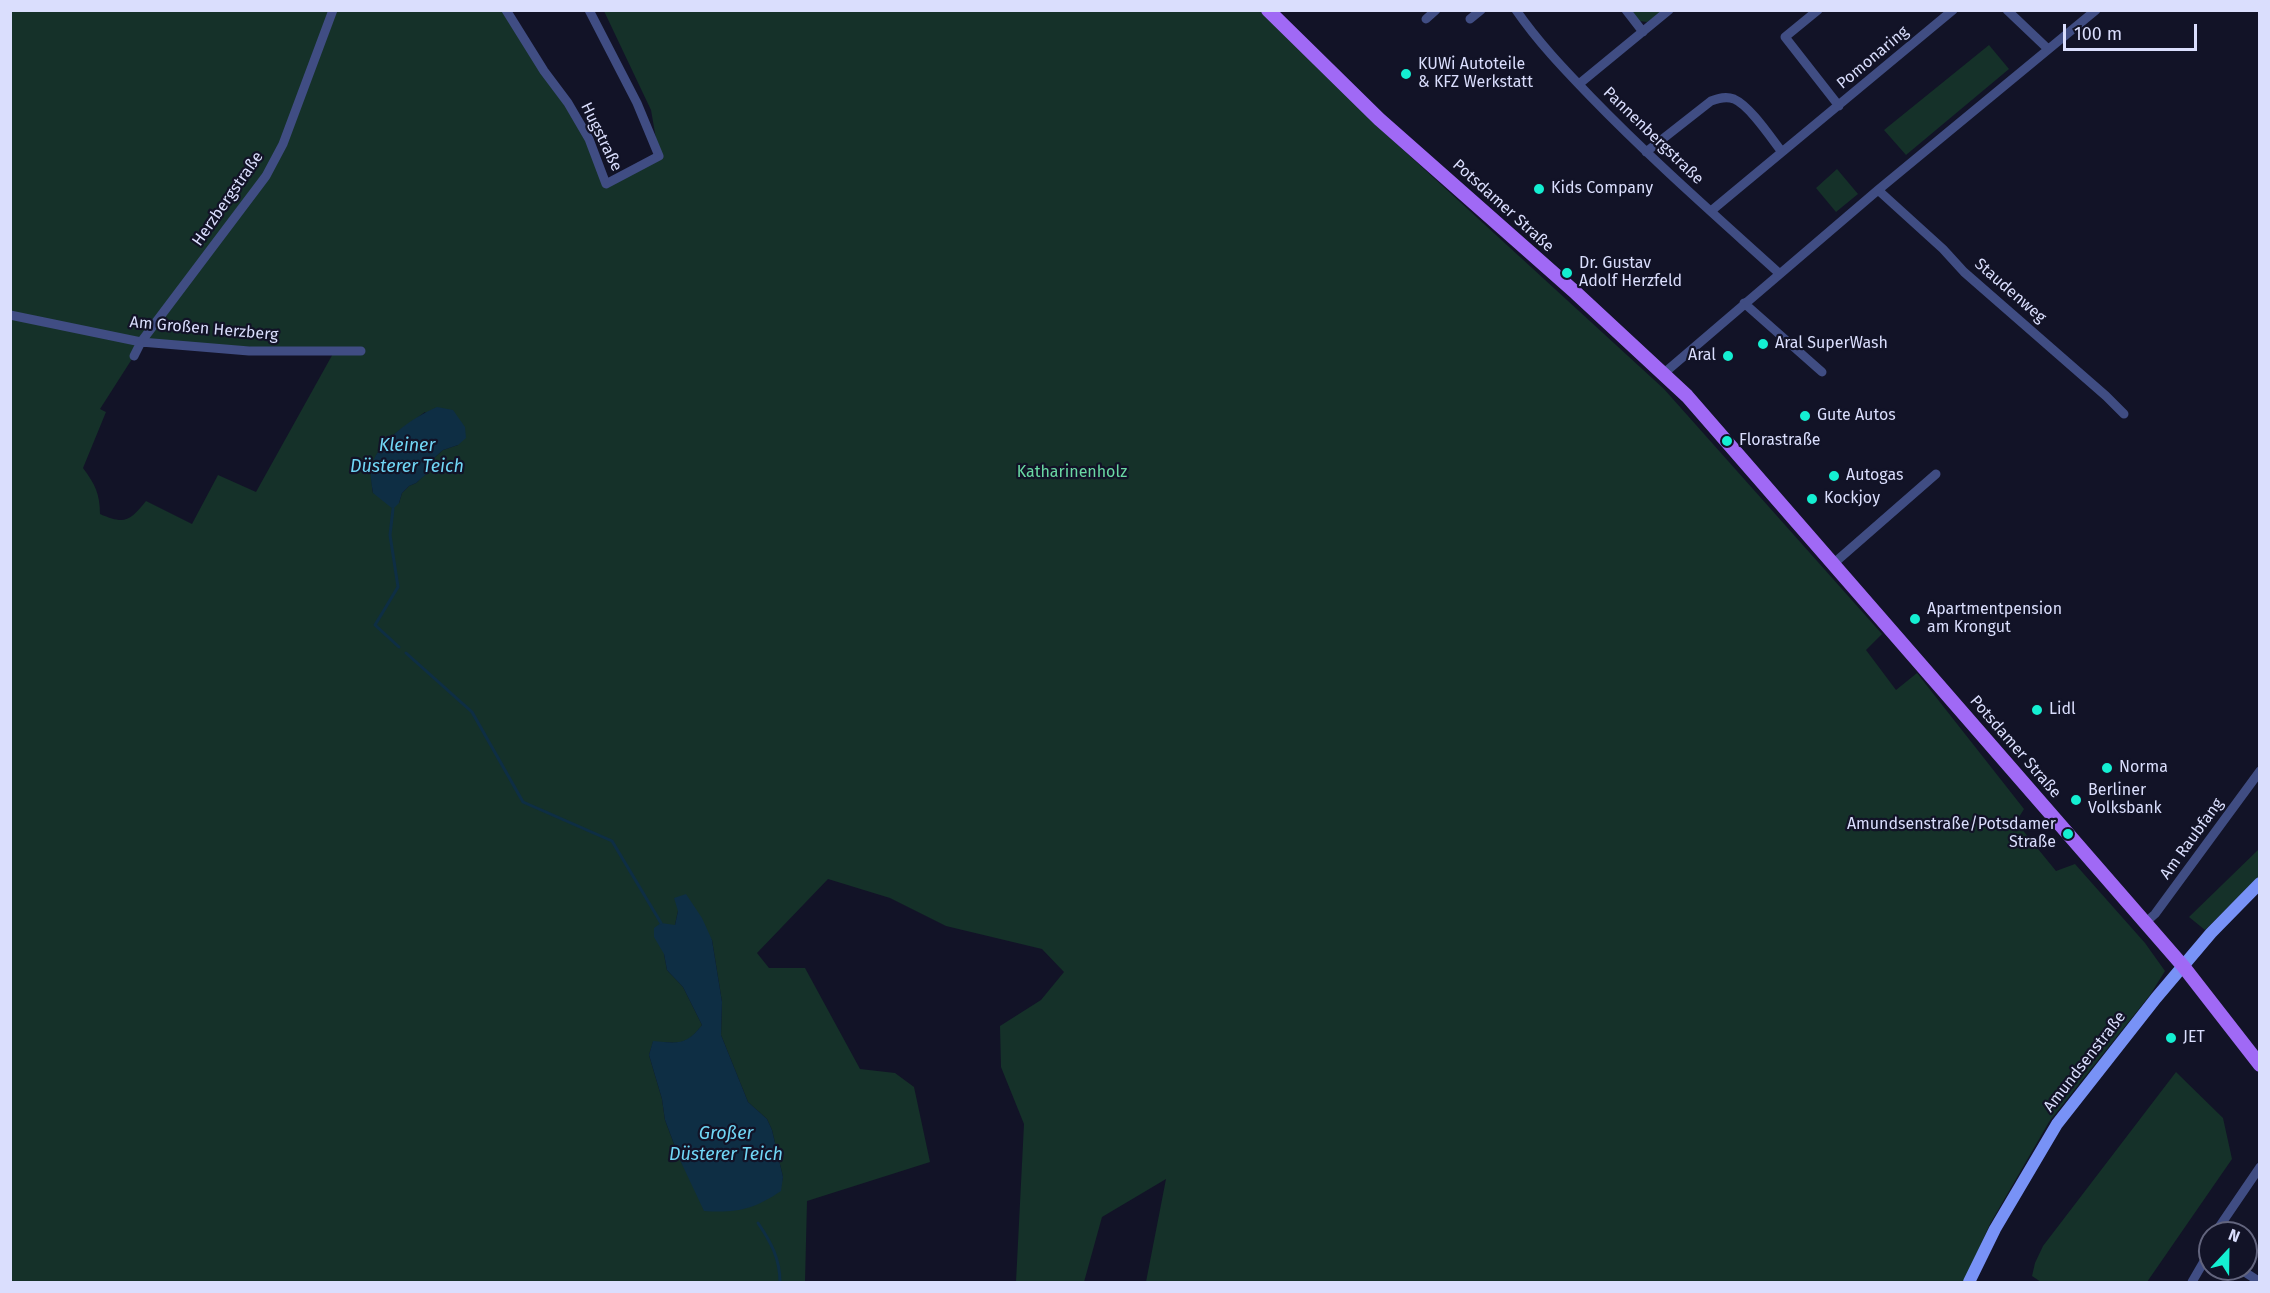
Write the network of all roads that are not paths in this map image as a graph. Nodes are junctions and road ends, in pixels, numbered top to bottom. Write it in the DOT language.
graph roads {
  1 [pos="333,10"];
  2 [pos="506,10"];
  3 [pos="589,10"];
  4 [pos="1268,10"];
  5 [pos="1436,10"];
  6 [pos="1481,10"];
  7 [pos="1516,10"];
  8 [pos="1626,10"];
  9 [pos="1818,10"];
  10 [pos="1953,10"];
  11 [pos="2007,10"];
  12 [pos="2096,10"];
  13 [pos="1669,11"];
  14 [pos="1426,19"];
  15 [pos="1470,20"];
  16 [pos="1643,32"];
  17 [pos="2048,48"];
  18 [pos="1579,84"];
  19 [pos="1839,106"];
  20 [pos="1646,152"];
  21 [pos="1782,152"];
  22 [pos="1878,190"];
  23 [pos="1711,211"];
  24 [pos="1780,274"];
  25 [pos="1744,303"];
  26 [pos="10,315"];
  27 [pos="141,342"];
  28 [pos="361,351"];
  29 [pos="134,356"];
  30 [pos="1822,372"];
  31 [pos="1663,374"];
  32 [pos="2124,414"];
  33 [pos="1936,474"];
  34 [pos="1833,564"];
  35 [pos="2259,771"];
  36 [pos="2259,883"];
  37 [pos="2146,922"];
  38 [pos="2183,966"];
  39 [pos="2259,1065"];
  40 [pos="2259,1167"];
  41 [pos="2223,1221"];
  42 [pos="1969,1282"];
  1 -- 27 [label="street, Herzbergstraße"];
  2 -- 3 [label="street, Hugstraße"];
  4 -- 31 [label="main road, Potsdamer Straße"];
  5 -- 14 [label="street"];
  6 -- 15 [label="street"];
  7 -- 18 [label="street, Pannenbergstraße"];
  8 -- 16 [label="street"];
  9 -- 19 [label="street, Pomonaring"];
  10 -- 19 [label="street, Pomonaring"];
  11 -- 17 [label="street"];
  12 -- 17 [label="street"];
  13 -- 16 [label="street"];
  16 -- 18 [label="street"];
  17 -- 22 [label="street"];
  18 -- 20 [label="street, Pannenbergstraße"];
  19 -- 21 [label="street, Pomonaring"];
  20 -- 21 [label="street"];
  20 -- 23 [label="street, Pannenbergstraße"];
  21 -- 23 [label="street, Pomonaring"];
  22 -- 24 [label="street"];
  22 -- 32 [label="street, Staudenweg"];
  23 -- 24 [label="street, Pannenbergstraße"];
  24 -- 25 [label="street"];
  25 -- 30 [label="street"];
  25 -- 31 [label="street"];
  26 -- 27 [label="street, Am Großen Herzberg"];
  27 -- 28 [label="street, Am Großen Herzberg"];
  27 -- 29 [label="street, Herzbergstraße"];
  31 -- 34 [label="main road, Potsdamer Straße"];
  33 -- 34 [label="street"];
  34 -- 37 [label="main road, Potsdamer Straße"];
  35 -- 37 [label="street, Am Raubfang"];
  36 -- 38 [label="street, Amundsenstraße"];
  37 -- 38 [label="main road, Potsdamer Straße"];
  38 -- 39 [label="main road, Potsdamer Straße"];
  38 -- 42 [label="street, Amundsenstraße"];
  40 -- 41 [label="street"];
}
